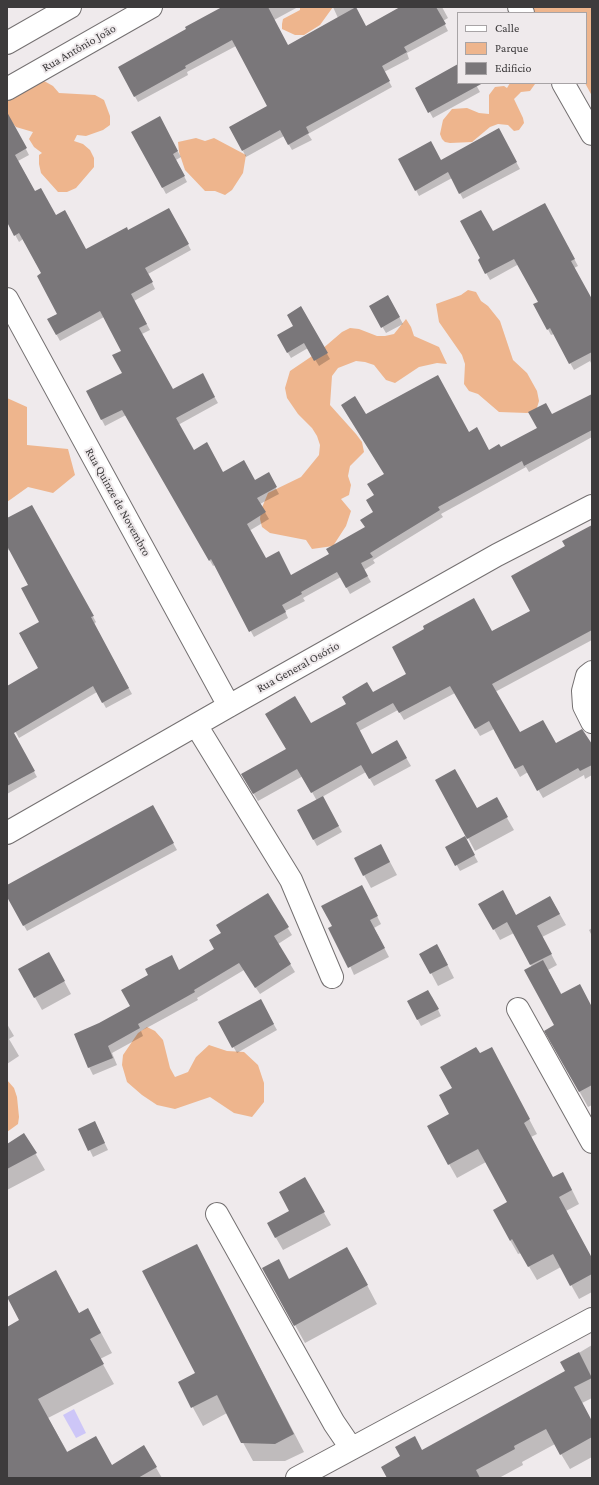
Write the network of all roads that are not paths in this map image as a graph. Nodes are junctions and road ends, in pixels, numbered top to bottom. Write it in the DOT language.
graph roads {
  1 [pos="70,7"];
  2 [pos="151,7"];
  3 [pos="7,43"];
  4 [pos="564,84"];
  5 [pos="7,89"];
  6 [pos="592,134"];
  7 [pos="7,299"];
  8 [pos="592,506"];
  9 [pos="592,672"];
  10 [pos="229,706"];
  11 [pos="592,722"];
  12 [pos="196,725"];
  13 [pos="7,833"];
  14 [pos="332,977"];
  15 [pos="518,1009"];
  16 [pos="592,1142"];
  17 [pos="217,1214"];
  18 [pos="592,1319"];
  19 [pos="351,1448"];
  20 [pos="297,1478"];
  1 -- 3 [label="street"];
  2 -- 5 [label="street, Rua Antônio João"];
  4 -- 6 [label="street"];
  7 -- 10 [label="street, Rua Quinze de Novembro"];
  8 -- 10 [label="street, Rua General Osório"];
  9 -- 11 [label="street"];
  10 -- 12 [label="street, Rua General Osório"];
  12 -- 13 [label="street, Rua General Osório"];
  12 -- 14 [label="street"];
  15 -- 16 [label="street"];
  17 -- 19 [label="street"];
  18 -- 19 [label="street"];
  19 -- 20 [label="street"];
}
